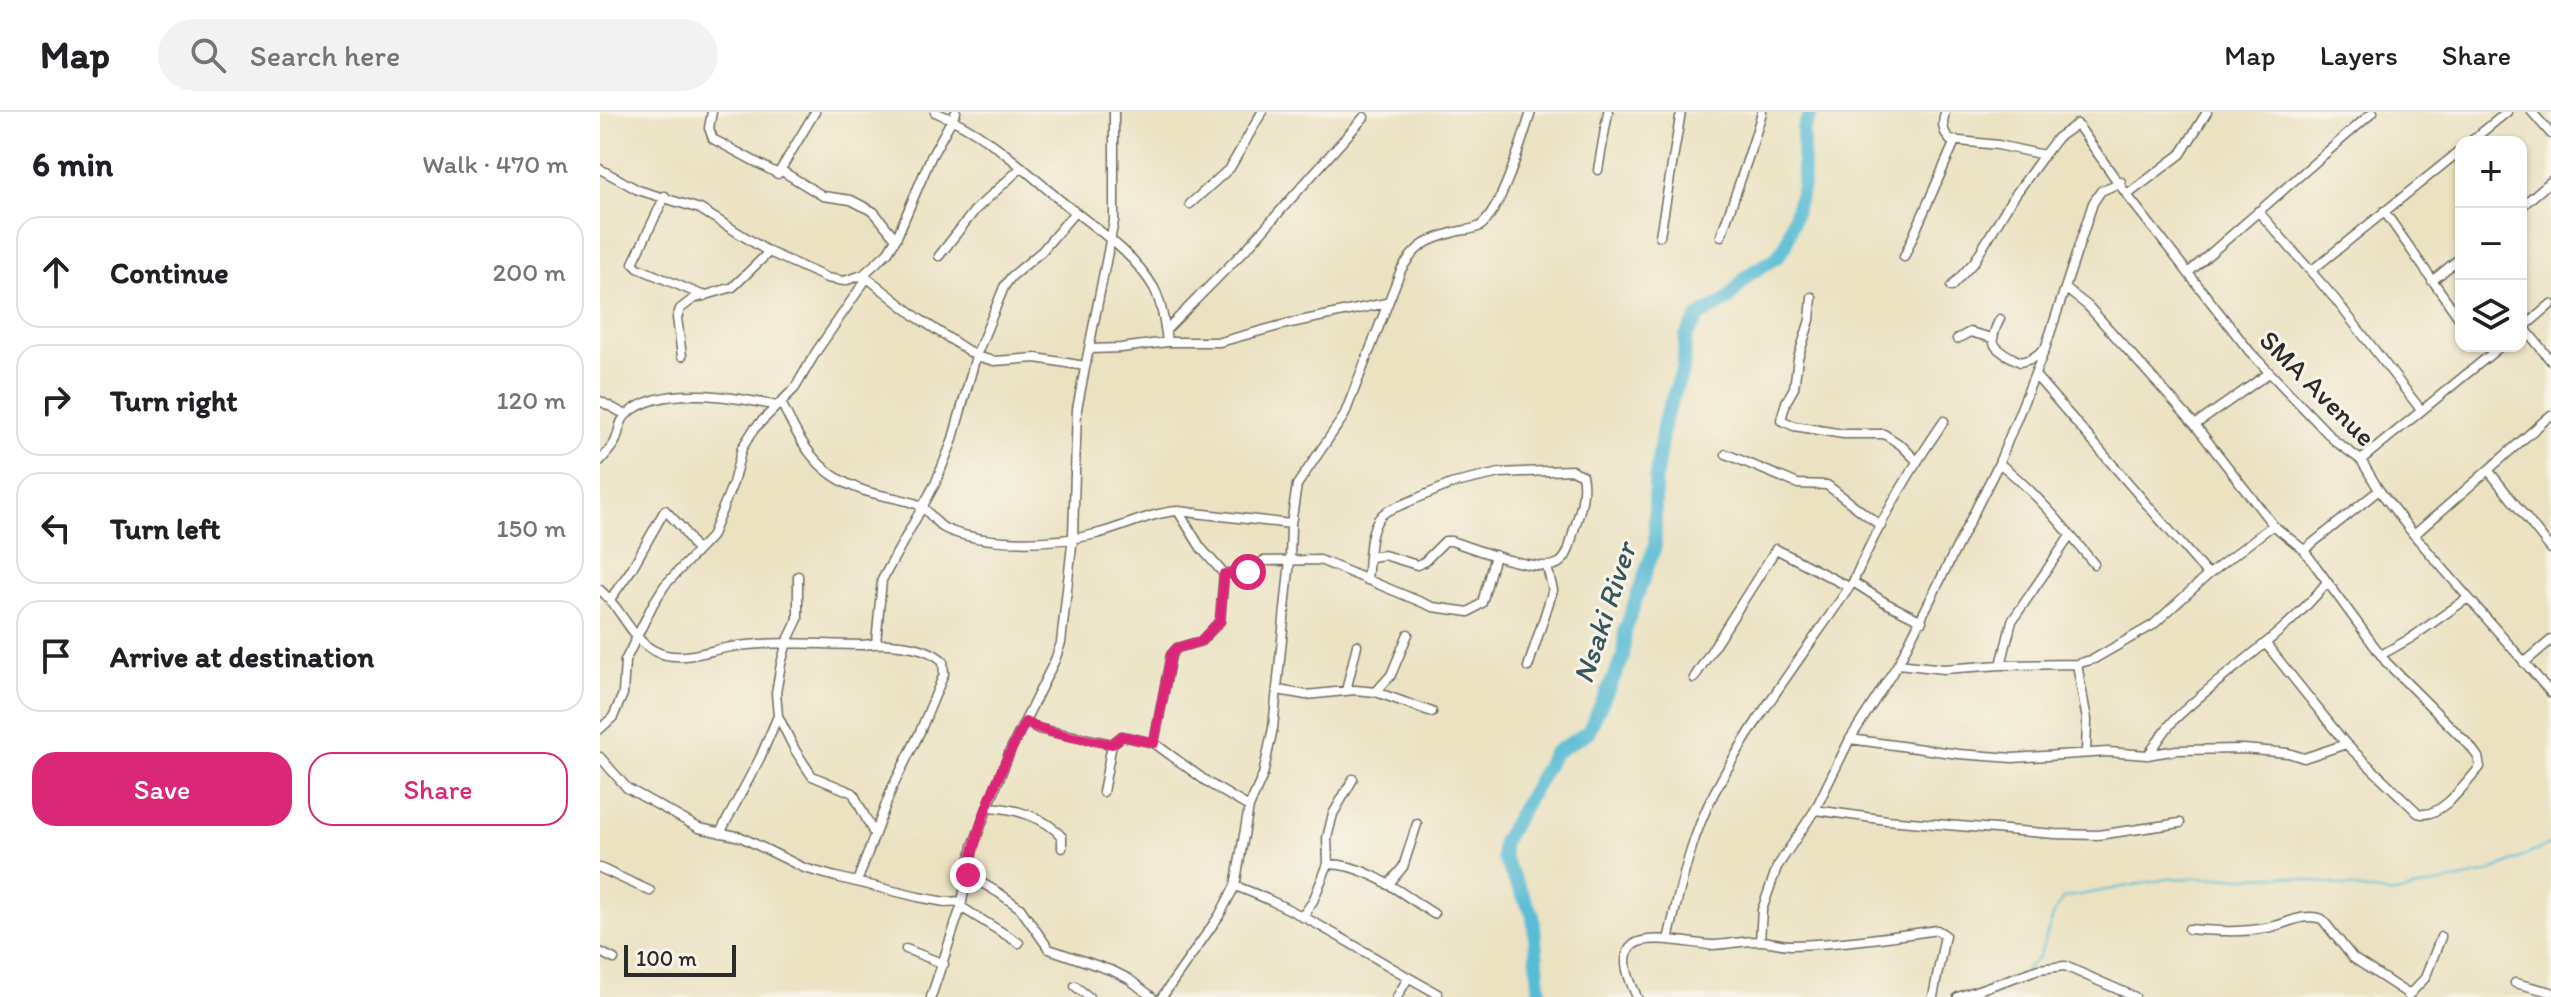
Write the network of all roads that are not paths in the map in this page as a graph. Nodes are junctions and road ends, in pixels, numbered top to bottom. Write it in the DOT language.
graph roads {
  1 [pos="699,112"];
  2 [pos="815,112"];
  3 [pos="935,112"];
  4 [pos="1114,112"];
  5 [pos="1262,112"];
  6 [pos="1531,112"];
  7 [pos="1608,112"];
  8 [pos="1681,112"];
  9 [pos="1762,112"];
  10 [pos="1945,112"];
  11 [pos="2076,112"];
  12 [pos="2207,112"];
  13 [pos="2373,112"];
  14 [pos="2507,112"];
  15 [pos="2532,112"];
  16 [pos="712,114"];
  17 [pos="954,116"];
  18 [pos="1364,117"];
  19 [pos="2077,124"];
  20 [pos="2551,134"];
  21 [pos="2477,136"];
  22 [pos="1955,141"];
  23 [pos="2044,155"];
  24 [pos="2455,155"];
  25 [pos="1022,167"];
  26 [pos="600,169"];
  27 [pos="1598,170"];
  28 [pos="782,171"];
  29 [pos="2551,181"];
  30 [pos="2121,182"];
  31 [pos="2127,195"];
  32 [pos="665,196"];
  33 [pos="2527,202"];
  34 [pos="1190,204"];
  35 [pos="2258,211"];
  36 [pos="2384,211"];
  37 [pos="1075,212"];
  38 [pos="1660,236"];
  39 [pos="1721,236"];
  40 [pos="1112,238"];
  41 [pos="896,239"];
  42 [pos="769,252"];
  43 [pos="939,256"];
  44 [pos="1904,257"];
  45 [pos="2455,262"];
  46 [pos="2311,271"];
  47 [pos="2188,273"];
  48 [pos="865,276"];
  49 [pos="2432,281"];
  50 [pos="1951,287"];
  51 [pos="2066,289"];
  52 [pos="704,296"];
  53 [pos="1812,297"];
  54 [pos="1386,303"];
  55 [pos="2551,304"];
  56 [pos="2455,313"];
  57 [pos="2000,319"];
  58 [pos="2527,324"];
  59 [pos="1166,330"];
  60 [pos="2527,334"];
  61 [pos="1992,338"];
  62 [pos="1957,339"];
  63 [pos="1167,342"];
  64 [pos="1090,349"];
  65 [pos="2045,349"];
  66 [pos="2486,352"];
  67 [pos="682,356"];
  68 [pos="976,356"];
  69 [pos="2551,361"];
  70 [pos="1085,366"];
  71 [pos="2269,373"];
  72 [pos="2035,375"];
  73 [pos="600,401"];
  74 [pos="779,404"];
  75 [pos="2421,410"];
  76 [pos="626,415"];
  77 [pos="2551,415"];
  78 [pos="1944,421"];
  79 [pos="2195,425"];
  80 [pos="1726,454"];
  81 [pos="2361,460"];
  82 [pos="600,461"];
  83 [pos="1917,461"];
  84 [pos="1999,463"];
  85 [pos="2489,471"];
  86 [pos="2379,490"];
  87 [pos="922,506"];
  88 [pos="1178,511"];
  89 [pos="1291,524"];
  90 [pos="2273,525"];
  91 [pos="1881,526"];
  92 [pos="2414,535"];
  93 [pos="1073,536"];
  94 [pos="2070,536"];
  95 [pos="2547,536"];
  96 [pos="2551,549"];
  97 [pos="2304,550"];
  98 [pos="697,551"];
  99 [pos="1495,555"];
  100 [pos="1371,557"];
  101 [pos="1290,560"];
  102 [pos="2094,564"];
  103 [pos="1547,567"];
  104 [pos="1224,574"];
  105 [pos="2208,575"];
  106 [pos="798,576"];
  107 [pos="1367,580"];
  108 [pos="2327,582"];
  109 [pos="1851,585"];
  110 [pos="600,590"];
  111 [pos="611,598"];
  112 [pos="2468,598"];
  113 [pos="1922,621"];
  114 [pos="1408,634"];
  115 [pos="638,638"];
  116 [pos="2551,640"];
  117 [pos="787,642"];
  118 [pos="876,643"];
  119 [pos="2266,644"];
  120 [pos="1357,645"];
  121 [pos="2381,655"];
  122 [pos="2524,663"];
  123 [pos="1898,664"];
  124 [pos="2077,664"];
  125 [pos="2001,665"];
  126 [pos="1528,667"];
  127 [pos="1694,678"];
  128 [pos="1278,690"];
  129 [pos="1346,691"];
  130 [pos="1376,692"];
  131 [pos="2551,693"];
  132 [pos="1432,712"];
  133 [pos="778,716"];
  134 [pos="1025,722"];
  135 [pos="600,729"];
  136 [pos="1850,739"];
  137 [pos="1154,743"];
  138 [pos="1112,744"];
  139 [pos="2346,744"];
  140 [pos="2086,753"];
  141 [pos="2147,755"];
  142 [pos="600,757"];
  143 [pos="1353,779"];
  144 [pos="1103,792"];
  145 [pos="988,807"];
  146 [pos="1249,807"];
  147 [pos="1815,810"];
  148 [pos="2180,823"];
  149 [pos="1417,824"];
  150 [pos="720,833"];
  151 [pos="874,834"];
  152 [pos="1062,848"];
  153 [pos="1328,864"];
  154 [pos="600,868"];
  155 [pos="968,875"];
  156 [pos="857,882"];
  157 [pos="1388,885"];
  158 [pos="1235,886"];
  159 [pos="650,891"];
  160 [pos="962,904"];
  161 [pos="1434,914"];
  162 [pos="1302,917"];
  163 [pos="2189,929"];
  164 [pos="2441,937"];
  165 [pos="1668,940"];
  166 [pos="1760,941"];
  167 [pos="1019,943"];
  168 [pos="906,949"];
  169 [pos="600,952"];
  170 [pos="614,959"];
  171 [pos="944,964"];
  172 [pos="1408,978"];
  173 [pos="2515,983"];
  174 [pos="1075,986"];
  175 [pos="2551,992"];
  176 [pos="1438,994"];
  177 [pos="2128,996"];
  178 [pos="2408,996"];
  179 [pos="931,997"];
  180 [pos="1089,997"];
  181 [pos="1152,997"];
  182 [pos="1162,997"];
  183 [pos="1397,997"];
  184 [pos="1637,997"];
  185 [pos="1933,997"];
  186 [pos="1958,997"];
  1 -- 16 [label="street"];
  2 -- 28 [label="street"];
  3 -- 17 [label="street"];
  4 -- 40 [label="street"];
  5 -- 34 [label="street"];
  6 -- 54 [label="street"];
  7 -- 27 [label="street"];
  8 -- 38 [label="street"];
  9 -- 39 [label="street"];
  10 -- 22 [label="street"];
  11 -- 19 [label="street"];
  12 -- 31 [label="street"];
  13 -- 35 [label="street"];
  14 -- 21 [label="street"];
  15 -- 20 [label="street"];
  16 -- 28 [label="street"];
  17 -- 25 [label="street"];
  17 -- 41 [label="street"];
  18 -- 59 [label="street"];
  19 -- 23 [label="street"];
  19 -- 30 [label="street, SMA Avenue"];
  22 -- 23 [label="street"];
  22 -- 44 [label="street"];
  23 -- 50 [label="street"];
  24 -- 36 [label="street"];
  25 -- 37 [label="street"];
  25 -- 43 [label="street"];
  26 -- 32 [label="street"];
  28 -- 41 [label="street"];
  29 -- 33 [label="street"];
  30 -- 31 [label="street, SMA Avenue"];
  30 -- 51 [label="street"];
  31 -- 47 [label="street, SMA Avenue"];
  32 -- 42 [label="street"];
  32 -- 52 [label="street"];
  35 -- 46 [label="street"];
  35 -- 47 [label="street"];
  36 -- 46 [label="street"];
  36 -- 49 [label="street"];
  37 -- 40 [label="street"];
  37 -- 68 [label="street"];
  40 -- 59 [label="street"];
  40 -- 64 [label="street"];
  41 -- 48 [label="street"];
  42 -- 48 [label="street"];
  42 -- 52 [label="street"];
  45 -- 49 [label="street"];
  46 -- 75 [label="street"];
  47 -- 71 [label="street, SMA Avenue"];
  48 -- 68 [label="street"];
  48 -- 74 [label="street"];
  49 -- 56 [label="street"];
  51 -- 65 [label="street"];
  51 -- 79 [label="street"];
  52 -- 67 [label="street"];
  53 -- 83 [label="street"];
  54 -- 63 [label="street"];
  54 -- 89 [label="street"];
  55 -- 58 [label="street"];
  57 -- 61 [label="street"];
  59 -- 63 [label="street"];
  60 -- 69 [label="street"];
  61 -- 62 [label="street"];
  61 -- 65 [label="street"];
  63 -- 64 [label="street"];
  64 -- 70 [label="street"];
  65 -- 72 [label="street"];
  66 -- 75 [label="street"];
  68 -- 70 [label="street"];
  68 -- 87 [label="street"];
  70 -- 93 [label="street"];
  71 -- 79 [label="street"];
  71 -- 81 [label="street, SMA Avenue"];
  72 -- 84 [label="street"];
  72 -- 105 [label="street"];
  73 -- 76 [label="street"];
  74 -- 76 [label="street"];
  74 -- 87 [label="street"];
  74 -- 98 [label="street"];
  75 -- 81 [label="street"];
  76 -- 82 [label="street"];
  77 -- 85 [label="street"];
  78 -- 83 [label="street"];
  79 -- 90 [label="street"];
  80 -- 91 [label="street"];
  81 -- 86 [label="street, SMA Avenue"];
  83 -- 91 [label="street"];
  84 -- 94 [label="street"];
  84 -- 113 [label="street"];
  85 -- 92 [label="street"];
  85 -- 95 [label="street"];
  86 -- 92 [label="street, SMA Avenue"];
  86 -- 97 [label="street"];
  87 -- 93 [label="street"];
  87 -- 118 [label="street"];
  88 -- 89 [label="street"];
  88 -- 93 [label="street"];
  88 -- 104 [label="street"];
  89 -- 101 [label="street"];
  90 -- 97 [label="street"];
  90 -- 105 [label="street"];
  91 -- 109 [label="street"];
  92 -- 112 [label="street, SMA Avenue"];
  93 -- 134 [label="street"];
  94 -- 102 [label="street"];
  94 -- 125 [label="street"];
  95 -- 96 [label="street"];
  97 -- 108 [label="street"];
  98 -- 111 [label="street"];
  98 -- 115 [label="street"];
  99 -- 100 [label="street"];
  99 -- 103 [label="street"];
  99 -- 107 [label="street"];
  100 -- 103 [label="street"];
  100 -- 107 [label="street"];
  101 -- 104 [label="street"];
  101 -- 107 [label="street"];
  101 -- 128 [label="street"];
  103 -- 126 [label="street"];
  104 -- 137 [label="street"];
  105 -- 124 [label="street"];
  106 -- 117 [label="street"];
  108 -- 119 [label="street"];
  108 -- 121 [label="street"];
  109 -- 113 [label="street"];
  109 -- 127 [label="street"];
  109 -- 165 [label="street"];
  110 -- 111 [label="street"];
  111 -- 115 [label="street"];
  112 -- 121 [label="street"];
  112 -- 122 [label="street, SMA Avenue"];
  113 -- 123 [label="street"];
  114 -- 130 [label="street"];
  115 -- 117 [label="street"];
  115 -- 135 [label="street"];
  116 -- 122 [label="street"];
  117 -- 118 [label="street"];
  117 -- 133 [label="street"];
  118 -- 151 [label="street"];
  119 -- 139 [label="street"];
  119 -- 141 [label="street"];
  120 -- 129 [label="street"];
  121 -- 139 [label="street"];
  122 -- 131 [label="street, SMA Avenue"];
  123 -- 125 [label="street"];
  123 -- 136 [label="street"];
  124 -- 125 [label="street"];
  124 -- 140 [label="street"];
  128 -- 129 [label="street"];
  128 -- 146 [label="street"];
  129 -- 130 [label="street"];
  130 -- 132 [label="street"];
  133 -- 150 [label="street"];
  133 -- 151 [label="street"];
  134 -- 138 [label="street"];
  134 -- 145 [label="street"];
  136 -- 140 [label="street"];
  136 -- 147 [label="street"];
  137 -- 138 [label="street"];
  137 -- 146 [label="street"];
  138 -- 144 [label="street"];
  139 -- 141 [label="street"];
  140 -- 141 [label="street"];
  142 -- 150 [label="street"];
  143 -- 153 [label="street"];
  145 -- 152 [label="street"];
  145 -- 155 [label="street"];
  146 -- 158 [label="street"];
  147 -- 148 [label="street"];
  147 -- 166 [label="street"];
  149 -- 157 [label="street"];
  150 -- 156 [label="street"];
  151 -- 156 [label="street"];
  153 -- 157 [label="street"];
  153 -- 162 [label="street"];
  154 -- 159 [label="street"];
  155 -- 160 [label="street"];
  155 -- 181 [label="street"];
  156 -- 160 [label="street"];
  157 -- 161 [label="street"];
  158 -- 162 [label="street"];
  158 -- 182 [label="street"];
  160 -- 167 [label="street"];
  160 -- 171 [label="street"];
  162 -- 172 [label="street"];
  163 -- 178 [label="street"];
  164 -- 178 [label="street"];
  165 -- 166 [label="street"];
  165 -- 184 [label="street"];
  166 -- 185 [label="street"];
  168 -- 171 [label="street"];
  169 -- 170 [label="street"];
  171 -- 179 [label="street"];
  172 -- 176 [label="street"];
  172 -- 183 [label="street"];
  173 -- 175 [label="street"];
  174 -- 180 [label="street"];
  177 -- 186 [label="street"];
}
